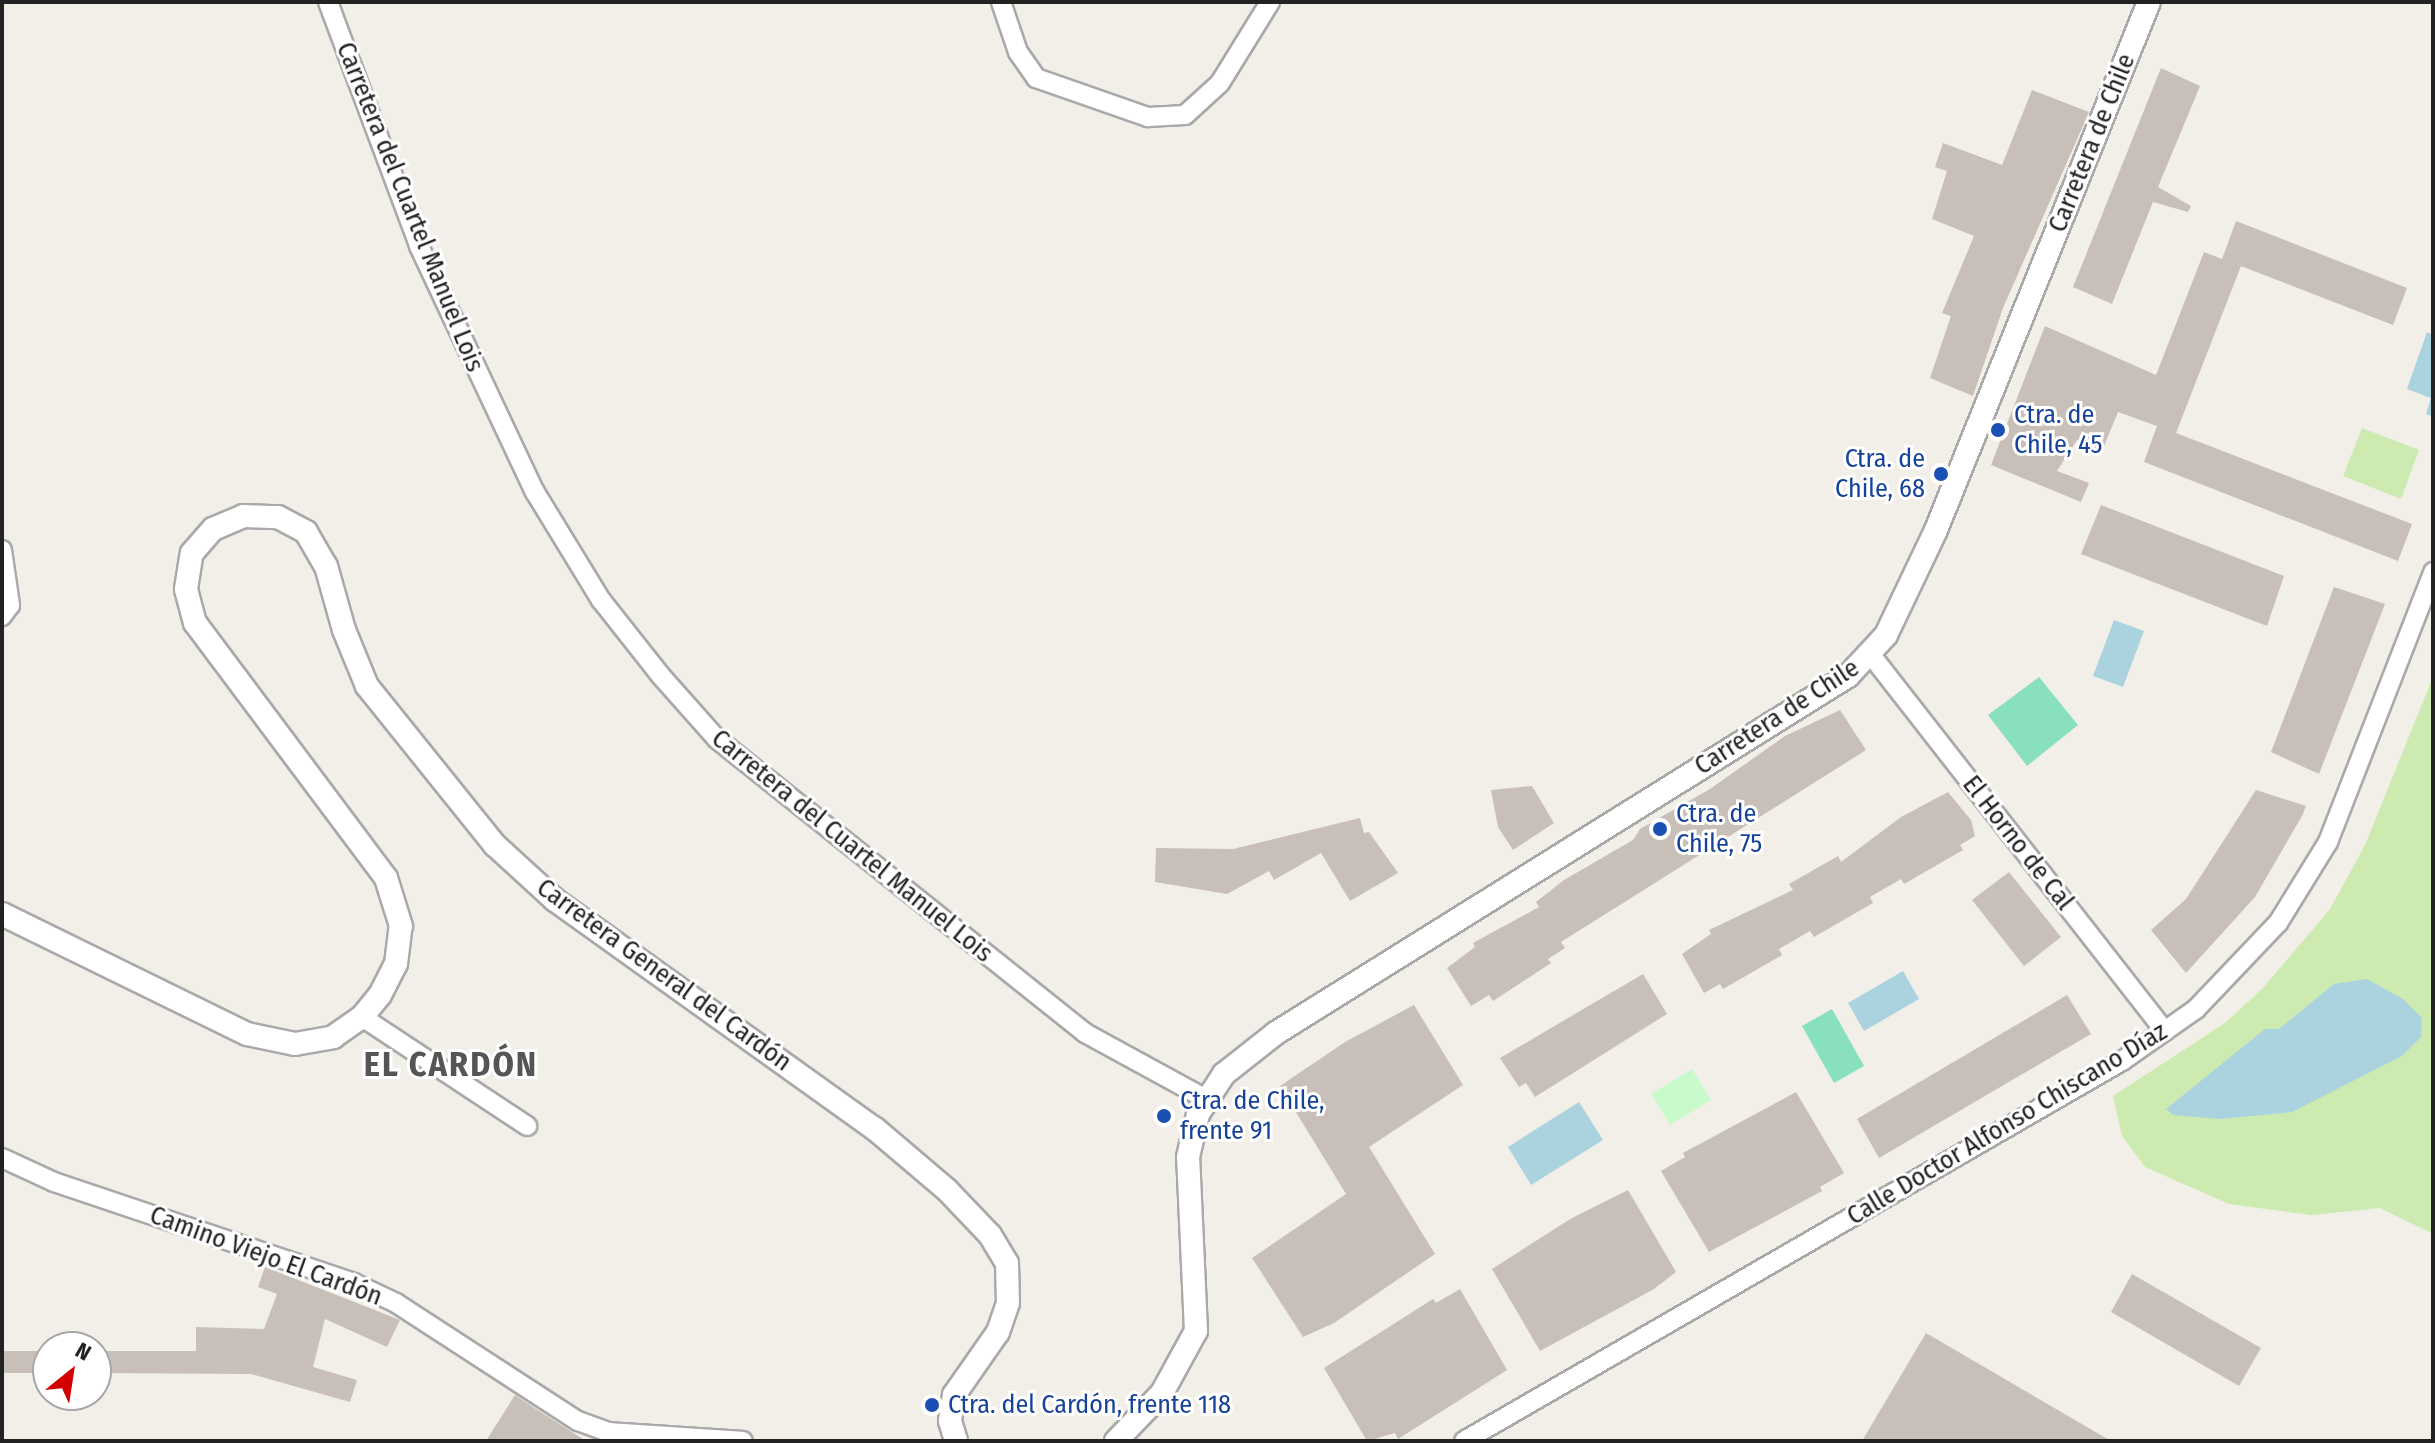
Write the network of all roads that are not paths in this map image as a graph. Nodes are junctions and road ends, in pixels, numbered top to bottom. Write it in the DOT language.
graph roads {
  1 [pos="328,2"];
  2 [pos="1001,2"];
  3 [pos="1270,2"];
  4 [pos="2149,2"];
  5 [pos="2,550"];
  6 [pos="2433,572"];
  7 [pos="2,616"];
  8 [pos="1871,655"];
  9 [pos="2,914"];
  10 [pos="362,1017"];
  11 [pos="2165,1031"];
  12 [pos="1206,1099"];
  13 [pos="527,1126"];
  14 [pos="2,1158"];
  15 [pos="743,1441"];
  16 [pos="956,1441"];
  17 [pos="1116,1441"];
  18 [pos="1464,1441"];
  1 -- 12 [label="street, Carretera del Cuartel Manuel Lois"];
  2 -- 3 [label="street"];
  4 -- 8 [label="street, Carretera de Chile"];
  5 -- 7 [label="street"];
  6 -- 11 [label="street, Calle Doctor Alfonso Chiscano Díaz"];
  8 -- 11 [label="street, El Horno de Cal"];
  8 -- 12 [label="street, Carretera de Chile"];
  9 -- 10 [label="street, Carretera General del Cardón"];
  10 -- 13 [label="street"];
  10 -- 16 [label="street, Carretera General del Cardón"];
  11 -- 18 [label="street, Calle Doctor Alfonso Chiscano Díaz"];
  12 -- 17 [label="street, Carretera de Chile"];
  14 -- 15 [label="street, Camino Viejo El Cardón"];
}
